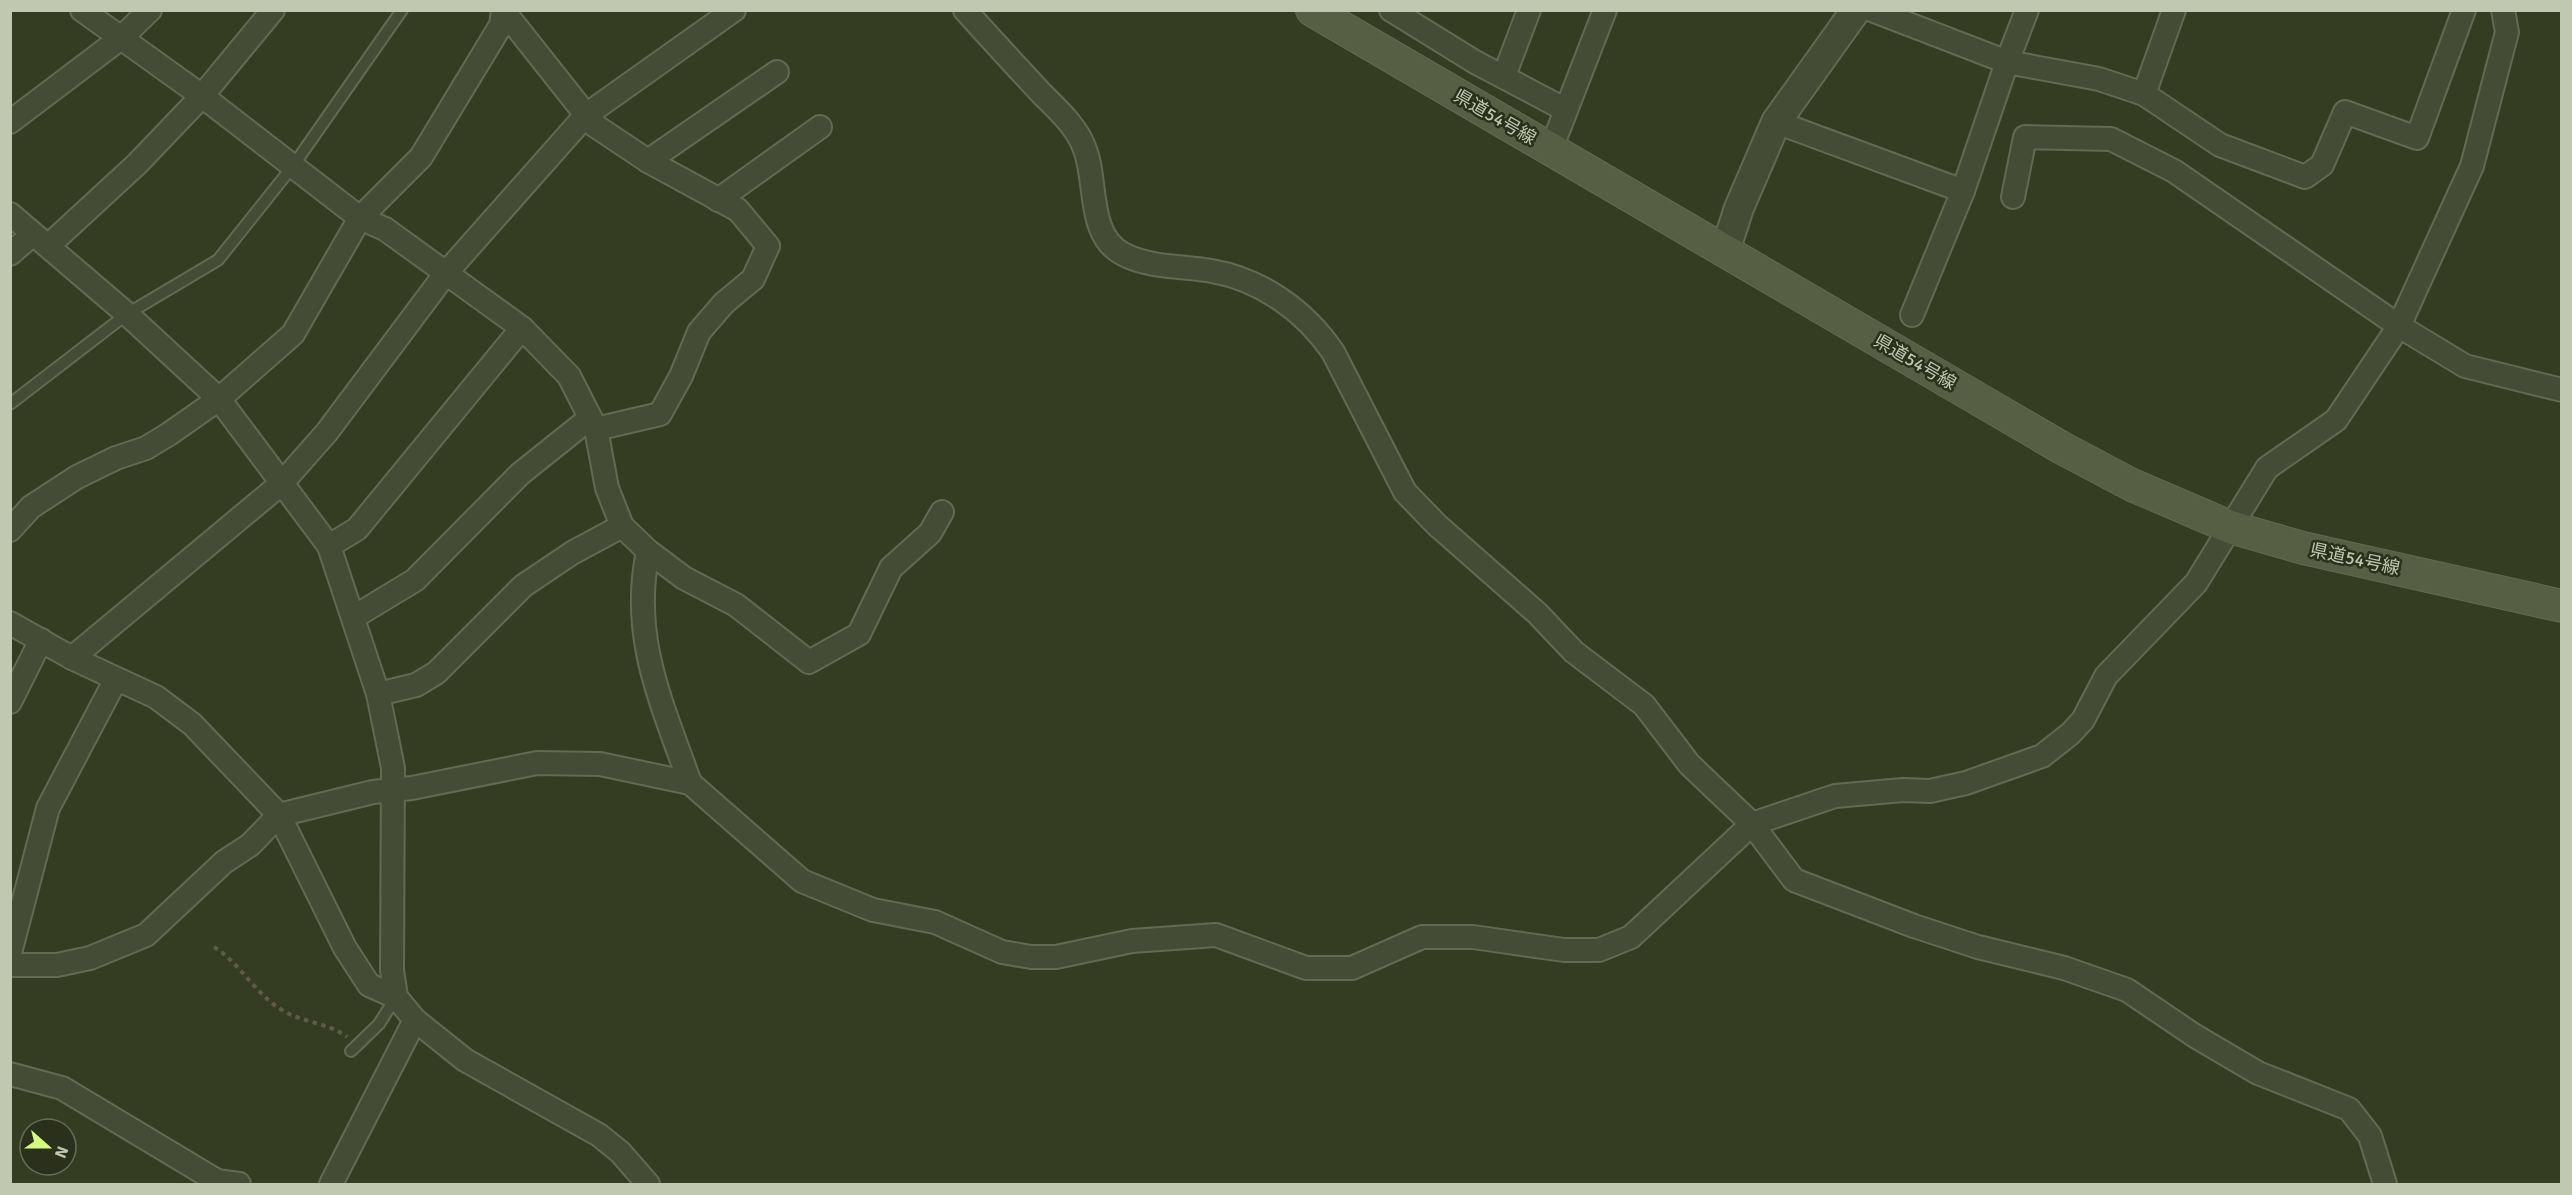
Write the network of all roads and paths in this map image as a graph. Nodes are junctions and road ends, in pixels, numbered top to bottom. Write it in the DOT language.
graph roads {
  1 [pos="82,10"];
  2 [pos="150,10"];
  3 [pos="273,10"];
  4 [pos="402,10"];
  5 [pos="503,10"];
  6 [pos="734,10"];
  7 [pos="965,10"];
  8 [pos="1312,10"];
  9 [pos="1529,10"];
  10 [pos="1605,10"];
  11 [pos="1856,10"];
  12 [pos="1872,10"];
  13 [pos="2027,10"];
  14 [pos="2174,10"];
  15 [pos="2464,10"];
  16 [pos="2503,10"];
  17 [pos="1401,13"];
  18 [pos="121,38"];
  19 [pos="2007,62"];
  20 [pos="777,72"];
  21 [pos="1504,76"];
  22 [pos="2144,94"];
  23 [pos="202,96"];
  24 [pos="1566,110"];
  25 [pos="586,115"];
  26 [pos="10,122"];
  27 [pos="1776,122"];
  28 [pos="820,127"];
  29 [pos="1551,149"];
  30 [pos="648,161"];
  31 [pos="292,166"];
  32 [pos="1963,190"];
  33 [pos="2013,197"];
  34 [pos="718,200"];
  35 [pos="10,214"];
  36 [pos="360,218"];
  37 [pos="40,241"];
  38 [pos="1725,251"];
  39 [pos="10,254"];
  40 [pos="446,273"];
  41 [pos="127,314"];
  42 [pos="1912,315"];
  43 [pos="2399,326"];
  44 [pos="522,328"];
  45 [pos="2562,390"];
  46 [pos="219,399"];
  47 [pos="10,404"];
  48 [pos="593,424"];
  49 [pos="282,483"];
  50 [pos="942,512"];
  51 [pos="622,526"];
  52 [pos="2230,527"];
  53 [pos="10,530"];
  54 [pos="329,546"];
  55 [pos="648,551"];
  56 [pos="2562,606"];
  57 [pos="354,617"];
  58 [pos="10,623"];
  59 [pos="41,640"];
  60 [pos="72,658"];
  61 [pos="116,679"];
  62 [pos="378,694"];
  63 [pos="10,702"];
  64 [pos="690,783"];
  65 [pos="392,790"];
  66 [pos="279,816"];
  67 [pos="1752,824"];
  68 [pos="214,947"];
  69 [pos="10,953"];
  70 [pos="10,965"];
  71 [pos="396,997"];
  72 [pos="415,1020"];
  73 [pos="354,1048"];
  74 [pos="10,1074"];
  75 [pos="224,1183"];
  76 [pos="331,1185"];
  77 [pos="648,1185"];
  78 [pos="2385,1185"];
  1 -- 18 [label="street"];
  2 -- 18 [label="street"];
  3 -- 23 [label="street"];
  4 -- 31 [label="lane"];
  5 -- 25 [label="street"];
  5 -- 36 [label="street"];
  6 -- 25 [label="street"];
  7 -- 67 [label="street"];
  8 -- 29 [label="main road, 県道54号線"];
  9 -- 21 [label="street"];
  10 -- 24 [label="street"];
  11 -- 27 [label="street"];
  12 -- 19 [label="street"];
  13 -- 19 [label="street"];
  14 -- 22 [label="street"];
  15 -- 22 [label="street"];
  16 -- 43 [label="street"];
  17 -- 21 [label="street"];
  18 -- 23 [label="street"];
  18 -- 26 [label="street"];
  19 -- 22 [label="street"];
  19 -- 32 [label="street"];
  20 -- 30 [label="street"];
  21 -- 24 [label="street"];
  23 -- 31 [label="street"];
  23 -- 37 [label="street"];
  24 -- 29 [label="street"];
  25 -- 30 [label="street"];
  25 -- 40 [label="street"];
  27 -- 32 [label="street"];
  27 -- 38 [label="street"];
  28 -- 34 [label="street"];
  29 -- 38 [label="main road, 県道54号線"];
  30 -- 34 [label="street"];
  31 -- 36 [label="street"];
  31 -- 41 [label="lane"];
  32 -- 42 [label="street"];
  33 -- 43 [label="street"];
  34 -- 48 [label="street"];
  35 -- 37 [label="street"];
  36 -- 40 [label="street"];
  36 -- 46 [label="street"];
  37 -- 39 [label="street"];
  37 -- 41 [label="street"];
  38 -- 52 [label="main road, 県道54号線"];
  40 -- 44 [label="street"];
  40 -- 49 [label="street"];
  41 -- 46 [label="street"];
  41 -- 47 [label="lane"];
  43 -- 45 [label="street"];
  43 -- 52 [label="street"];
  44 -- 48 [label="street"];
  44 -- 54 [label="street"];
  46 -- 49 [label="street"];
  46 -- 53 [label="street"];
  48 -- 51 [label="street"];
  48 -- 57 [label="street"];
  49 -- 54 [label="street"];
  49 -- 60 [label="street"];
  50 -- 55 [label="street"];
  51 -- 55 [label="street"];
  51 -- 62 [label="street"];
  52 -- 56 [label="main road, 県道54号線"];
  52 -- 67 [label="street"];
  54 -- 57 [label="street"];
  55 -- 64 [label="street"];
  57 -- 62 [label="street"];
  58 -- 59 [label="street"];
  59 -- 60 [label="street"];
  59 -- 63 [label="street"];
  60 -- 61 [label="street"];
  61 -- 66 [label="street"];
  61 -- 69 [label="street"];
  62 -- 65 [label="street"];
  64 -- 65 [label="street"];
  64 -- 67 [label="street"];
  65 -- 66 [label="street"];
  65 -- 71 [label="street"];
  66 -- 70 [label="street"];
  66 -- 71 [label="street"];
  67 -- 78 [label="street"];
  68 -- 73 [label="path"];
  71 -- 72 [label="street"];
  71 -- 73 [label="lane"];
  72 -- 76 [label="street"];
  72 -- 77 [label="street"];
  74 -- 75 [label="street"];
}
